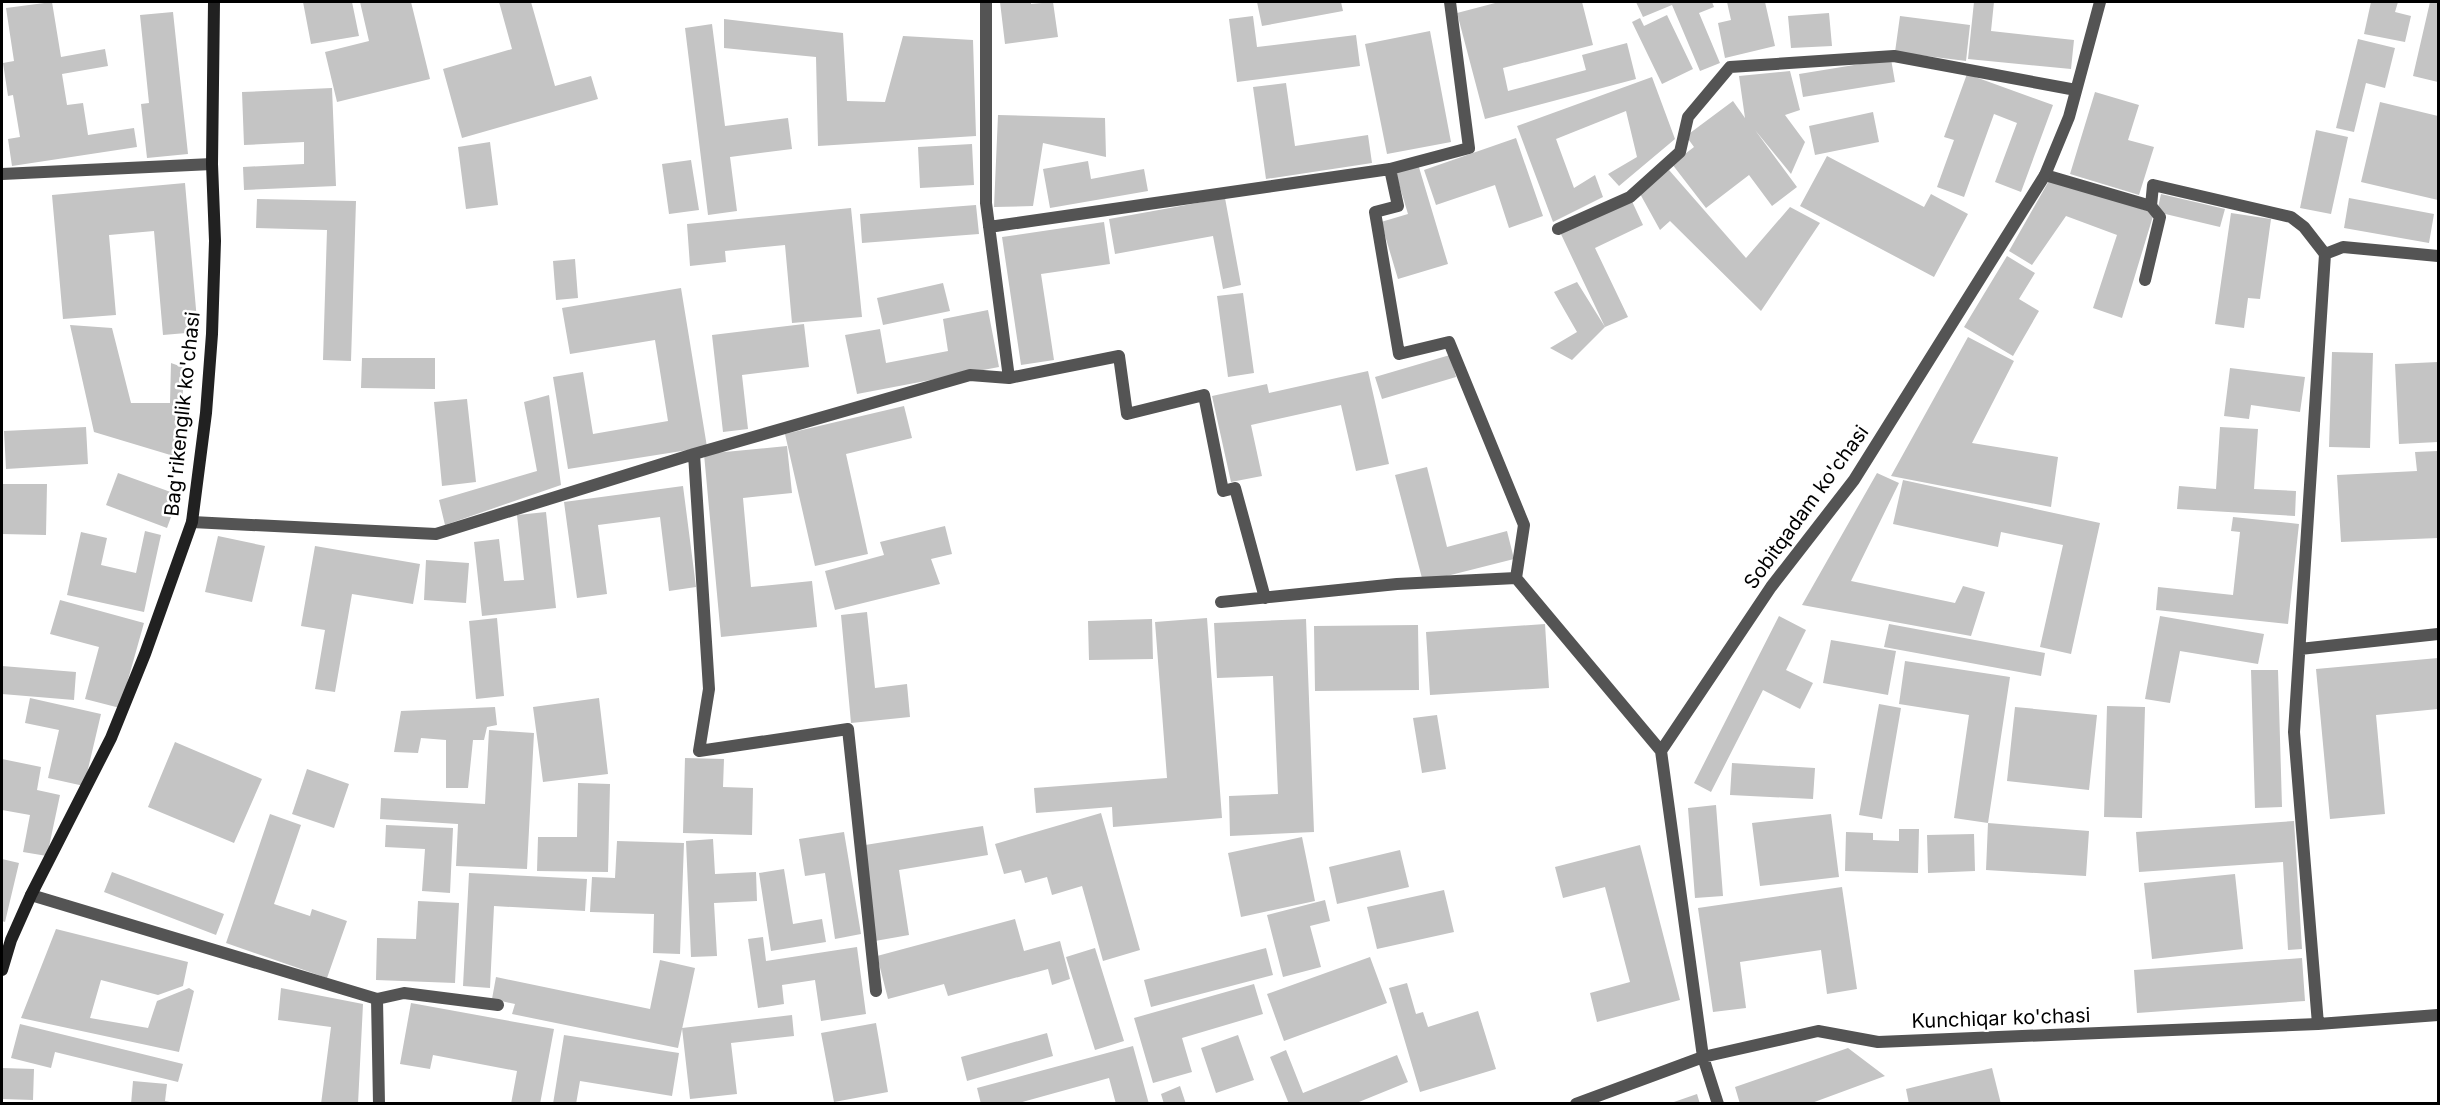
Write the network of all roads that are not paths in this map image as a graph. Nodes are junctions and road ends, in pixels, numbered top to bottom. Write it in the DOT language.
graph roads {
  1 [pos="214,2"];
  2 [pos="986,2"];
  3 [pos="1450,2"];
  4 [pos="2100,2"];
  5 [pos="2076,90"];
  6 [pos="212,164"];
  7 [pos="1390,169"];
  8 [pos="2,174"];
  9 [pos="2045,176"];
  10 [pos="2151,206"];
  11 [pos="989,227"];
  12 [pos="1558,229"];
  13 [pos="2325,254"];
  14 [pos="2439,256"];
  15 [pos="2145,280"];
  16 [pos="1009,378"];
  17 [pos="694,454"];
  18 [pos="192,522"];
  19 [pos="1516,579"];
  20 [pos="1265,598"];
  21 [pos="1221,602"];
  22 [pos="2439,634"];
  23 [pos="2300,649"];
  24 [pos="1661,751"];
  25 [pos="31,895"];
  26 [pos="2,970"];
  27 [pos="876,991"];
  28 [pos="377,999"];
  29 [pos="498,1005"];
  30 [pos="2439,1015"];
  31 [pos="2318,1024"];
  32 [pos="1703,1057"];
  33 [pos="380,1104"];
  34 [pos="1576,1104"];
  35 [pos="1718,1104"];
  1 -- 6 [label="main road, Bag'rikenglik ko'chasi"];
  2 -- 11 [label="street"];
  3 -- 7 [label="street"];
  4 -- 5 [label="street, Sobitqadam ko'chasi"];
  5 -- 9 [label="street, Sobitqadam ko'chasi"];
  5 -- 12 [label="street"];
  6 -- 8 [label="street"];
  6 -- 18 [label="main road, Bag'rikenglik ko'chasi"];
  7 -- 11 [label="street"];
  7 -- 19 [label="street"];
  9 -- 10 [label="street"];
  9 -- 24 [label="street, Sobitqadam ko'chasi"];
  10 -- 13 [label="street"];
  10 -- 15 [label="street"];
  11 -- 16 [label="street"];
  13 -- 14 [label="street"];
  13 -- 23 [label="street"];
  16 -- 17 [label="street"];
  16 -- 20 [label="street"];
  17 -- 18 [label="street"];
  17 -- 27 [label="street"];
  18 -- 25 [label="main road, Bag'rikenglik ko'chasi"];
  19 -- 20 [label="street"];
  19 -- 24 [label="street"];
  20 -- 21 [label="street"];
  22 -- 23 [label="street"];
  23 -- 31 [label="street"];
  24 -- 32 [label="street"];
  25 -- 26 [label="main road, Bag'rikenglik ko'chasi"];
  25 -- 28 [label="street"];
  28 -- 29 [label="street"];
  28 -- 33 [label="street"];
  30 -- 31 [label="street, Kunchiqar ko'chasi"];
  31 -- 32 [label="street, Kunchiqar ko'chasi"];
  32 -- 34 [label="street, Kunchiqar ko'chasi"];
  32 -- 35 [label="street"];
}
